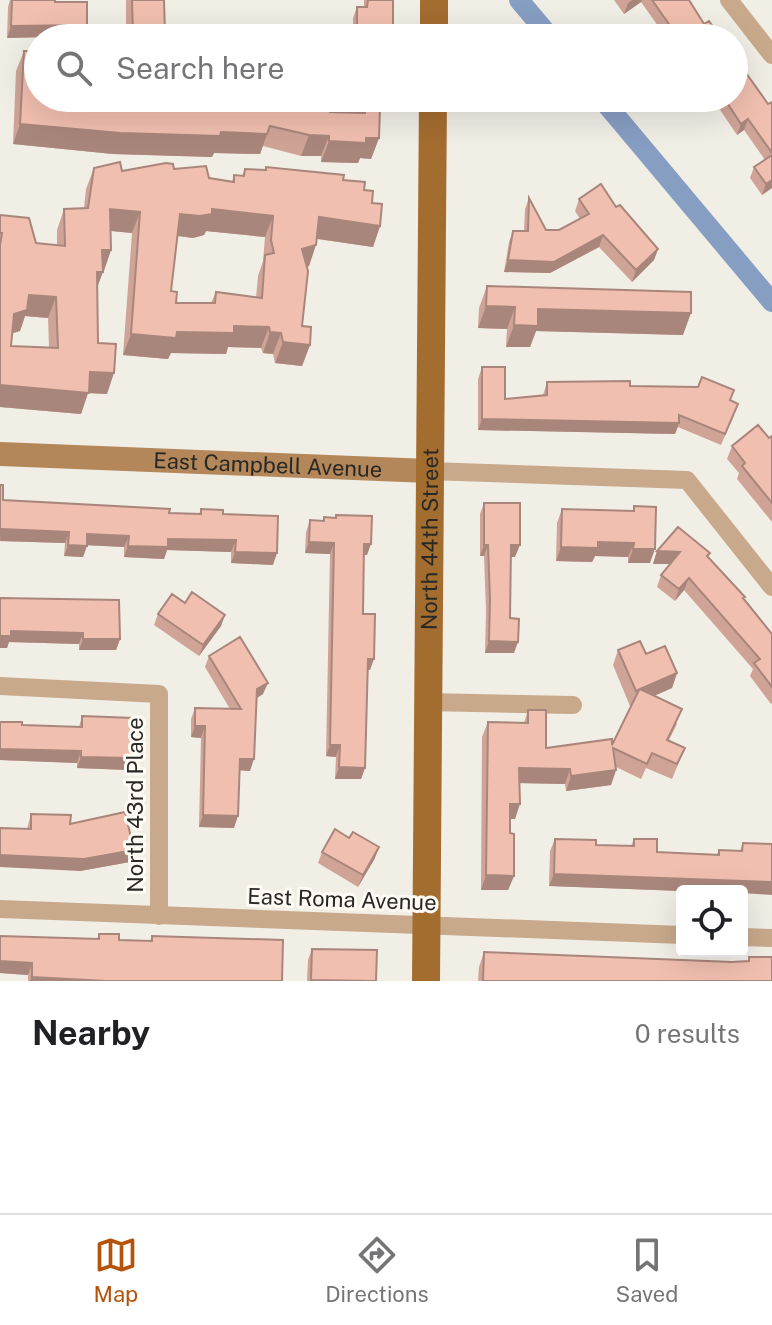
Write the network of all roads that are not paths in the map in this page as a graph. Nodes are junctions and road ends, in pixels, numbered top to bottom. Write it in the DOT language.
graph roads {
  1 [pos="434,0"];
  2 [pos="729,0"];
  3 [pos="434,24"];
  4 [pos="748,24"];
  5 [pos="748,24"];
  6 [pos="772,55"];
  7 [pos="433,112"];
  8 [pos="0,454"];
  9 [pos="429,471"];
  10 [pos="772,587"];
  11 [pos="0,686"];
  12 [pos="426,702"];
  13 [pos="573,705"];
  14 [pos="0,909"];
  15 [pos="159,916"];
  16 [pos="426,926"];
  17 [pos="676,935"];
  18 [pos="748,937"];
  19 [pos="772,938"];
  20 [pos="426,981"];
  1 -- 3 [label="main road"];
  2 -- 4 [label="street"];
  5 -- 6 [label="street"];
  7 -- 9 [label="main road, North 44th Street"];
  8 -- 9 [label="street, East Campbell Avenue"];
  9 -- 10 [label="street, East Campbell Avenue"];
  9 -- 12 [label="main road, North 44th Street"];
  11 -- 15 [label="street, North 43rd Place"];
  12 -- 13 [label="street"];
  12 -- 16 [label="main road, North 44th Street"];
  14 -- 15 [label="street, East Roma Avenue"];
  15 -- 16 [label="street, East Roma Avenue"];
  16 -- 17 [label="street, East Roma Avenue"];
  16 -- 20 [label="main road, North 44th Street"];
  18 -- 19 [label="street"];
}
